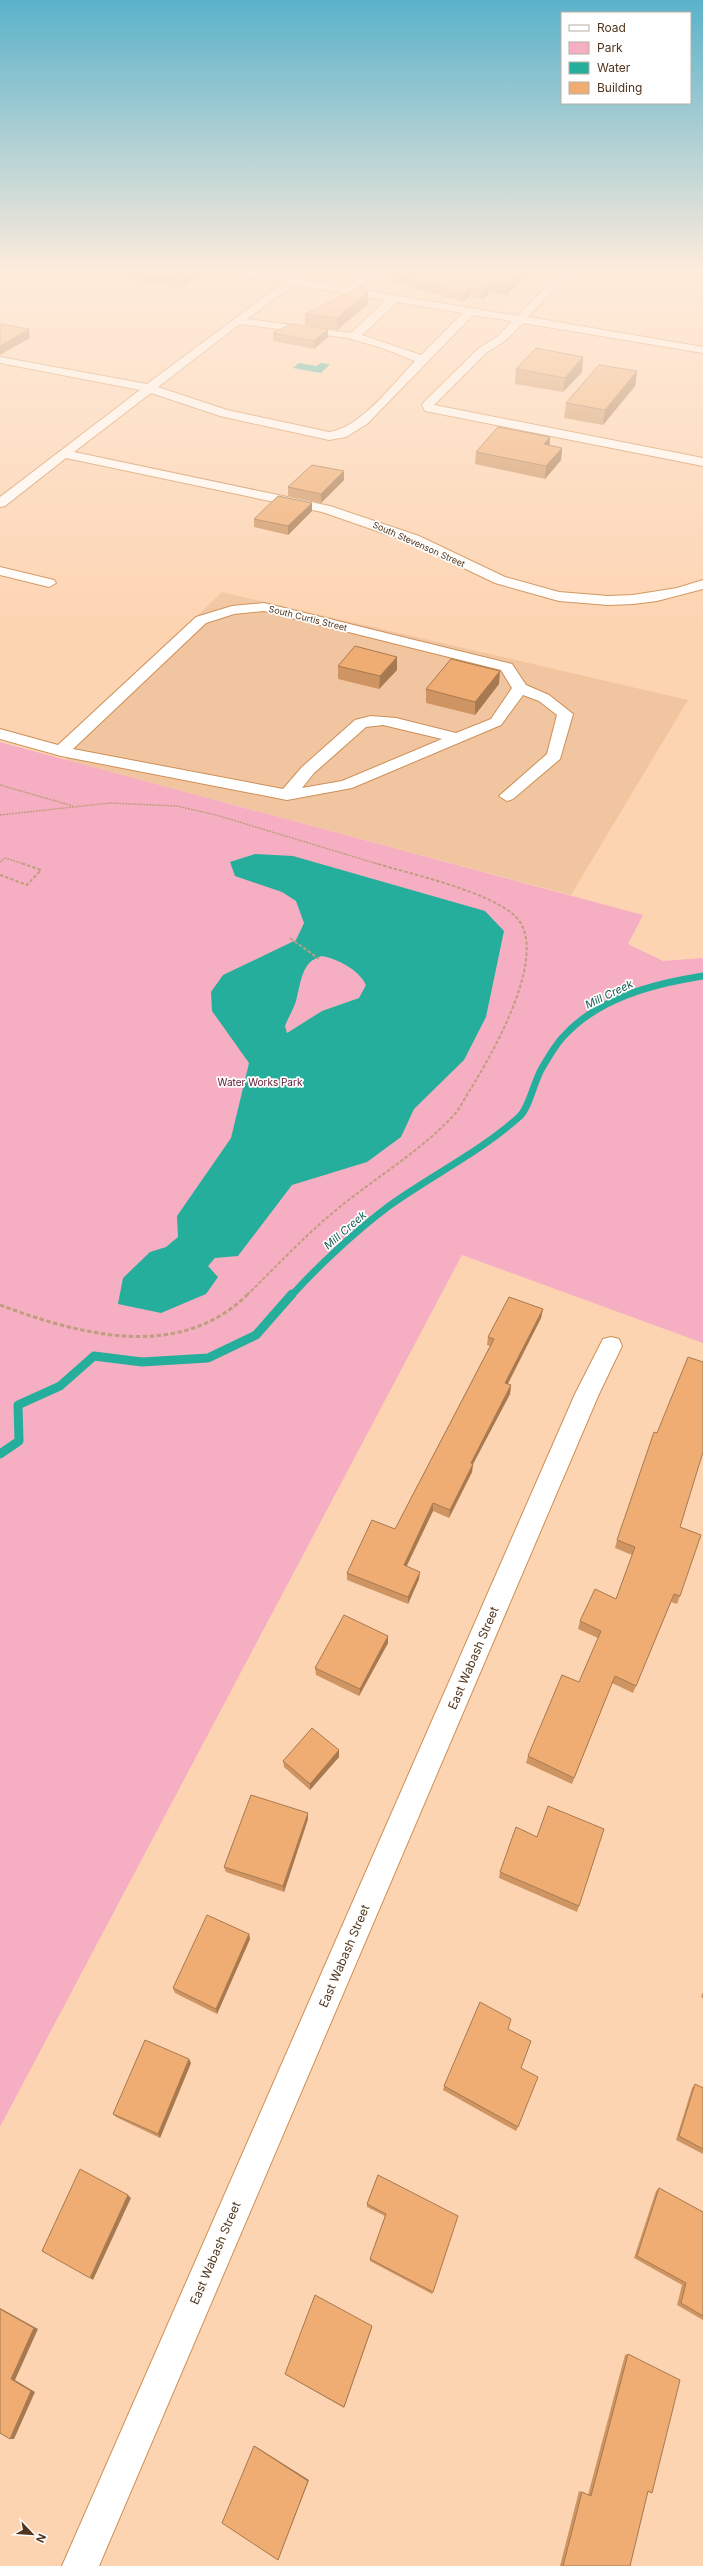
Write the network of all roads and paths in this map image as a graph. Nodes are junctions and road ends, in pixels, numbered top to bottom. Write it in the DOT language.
graph roads {
  1 [pos="148,389"];
  2 [pos="151,389"];
  3 [pos="396,389"];
  4 [pos="444,389"];
  5 [pos="64,454"];
  6 [pos="703,462"];
  7 [pos="0,503"];
  8 [pos="0,571"];
  9 [pos="49,583"];
  10 [pos="703,584"];
  11 [pos="520,688"];
  12 [pos="0,734"];
  13 [pos="457,738"];
  14 [pos="61,751"];
  15 [pos="0,785"];
  16 [pos="287,795"];
  17 [pos="507,796"];
  18 [pos="76,807"];
  19 [pos="0,815"];
  20 [pos="0,862"];
  21 [pos="0,875"];
  22 [pos="290,938"];
  23 [pos="319,959"];
  24 [pos="0,1305"];
  25 [pos="611,1346"];
  26 [pos="80,2566"];
  1 -- 5 [label="street"];
  2 -- 3 [label="street"];
  4 -- 6 [label="street"];
  5 -- 7 [label="street"];
  5 -- 10 [label="street, South Stevenson Street"];
  8 -- 9 [label="street"];
  11 -- 13 [label="street"];
  11 -- 14 [label="street, South Curtis Street"];
  11 -- 17 [label="street"];
  12 -- 14 [label="street"];
  13 -- 16 [label="street"];
  13 -- 16 [label="street"];
  14 -- 16 [label="street"];
  15 -- 18 [label="path"];
  18 -- 19 [label="path"];
  18 -- 24 [label="path"];
  20 -- 21 [label="path"];
  22 -- 23 [label="path"];
  25 -- 26 [label="street, East Wabash Street"];
}
